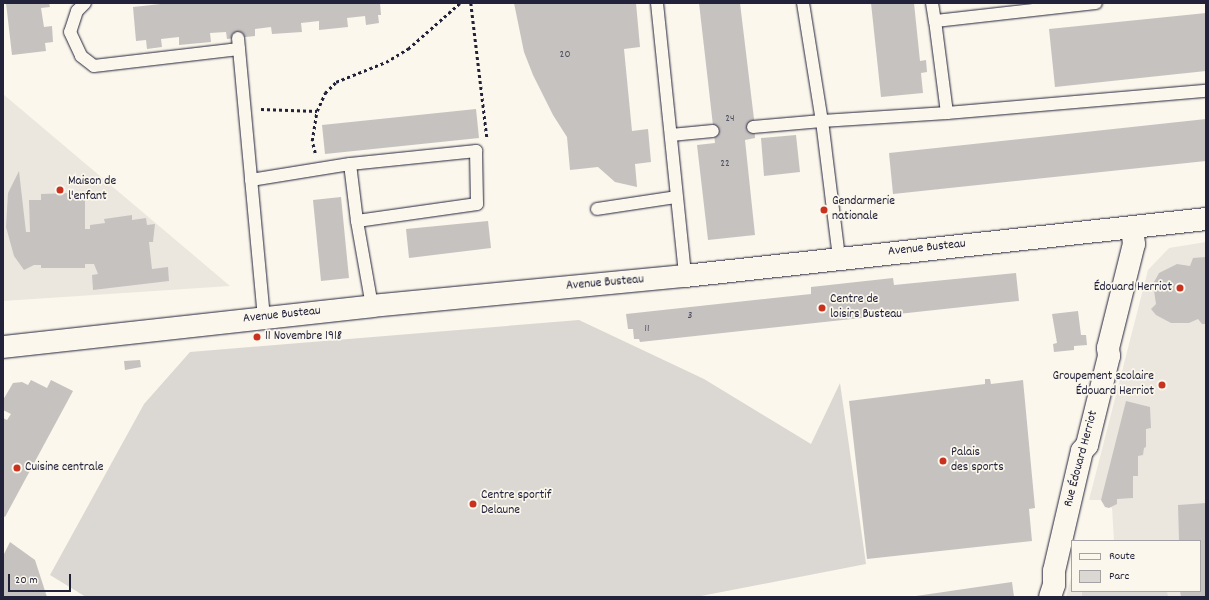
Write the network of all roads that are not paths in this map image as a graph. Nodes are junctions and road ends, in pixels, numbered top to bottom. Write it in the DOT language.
graph roads {
  1 [pos="85,3"];
  2 [pos="657,3"];
  3 [pos="803,3"];
  4 [pos="932,3"];
  5 [pos="1096,3"];
  6 [pos="935,21"];
  7 [pos="1206,91"];
  8 [pos="947,113"];
  9 [pos="822,121"];
  10 [pos="754,127"];
  11 [pos="713,131"];
  12 [pos="671,135"];
  13 [pos="350,164"];
  14 [pos="251,180"];
  15 [pos="676,197"];
  16 [pos="597,209"];
  17 [pos="1206,219"];
  18 [pos="357,221"];
  19 [pos="1132,228"];
  20 [pos="839,258"];
  21 [pos="685,276"];
  22 [pos="372,306"];
  23 [pos="264,318"];
  24 [pos="3,347"];
  25 [pos="1050,597"];
  1 -- 14 [label="lane"];
  2 -- 12 [label="lane"];
  3 -- 9 [label="lane"];
  4 -- 6 [label="lane"];
  5 -- 6 [label="lane"];
  6 -- 8 [label="lane"];
  7 -- 8 [label="lane"];
  8 -- 9 [label="lane"];
  9 -- 10 [label="lane"];
  9 -- 20 [label="lane"];
  11 -- 12 [label="lane"];
  12 -- 15 [label="lane"];
  13 -- 14 [label="lane"];
  13 -- 18 [label="lane"];
  13 -- 18 [label="lane"];
  14 -- 23 [label="lane"];
  15 -- 16 [label="lane"];
  15 -- 21 [label="lane"];
  17 -- 19 [label="street, Avenue Busteau"];
  18 -- 22 [label="lane"];
  19 -- 20 [label="street, Avenue Busteau"];
  19 -- 25 [label="street, Rue Édouard Herriot"];
  20 -- 21 [label="street, Avenue Busteau"];
  21 -- 22 [label="street, Avenue Busteau"];
  22 -- 23 [label="street, Avenue Busteau"];
  23 -- 24 [label="street, Avenue Busteau"];
}
